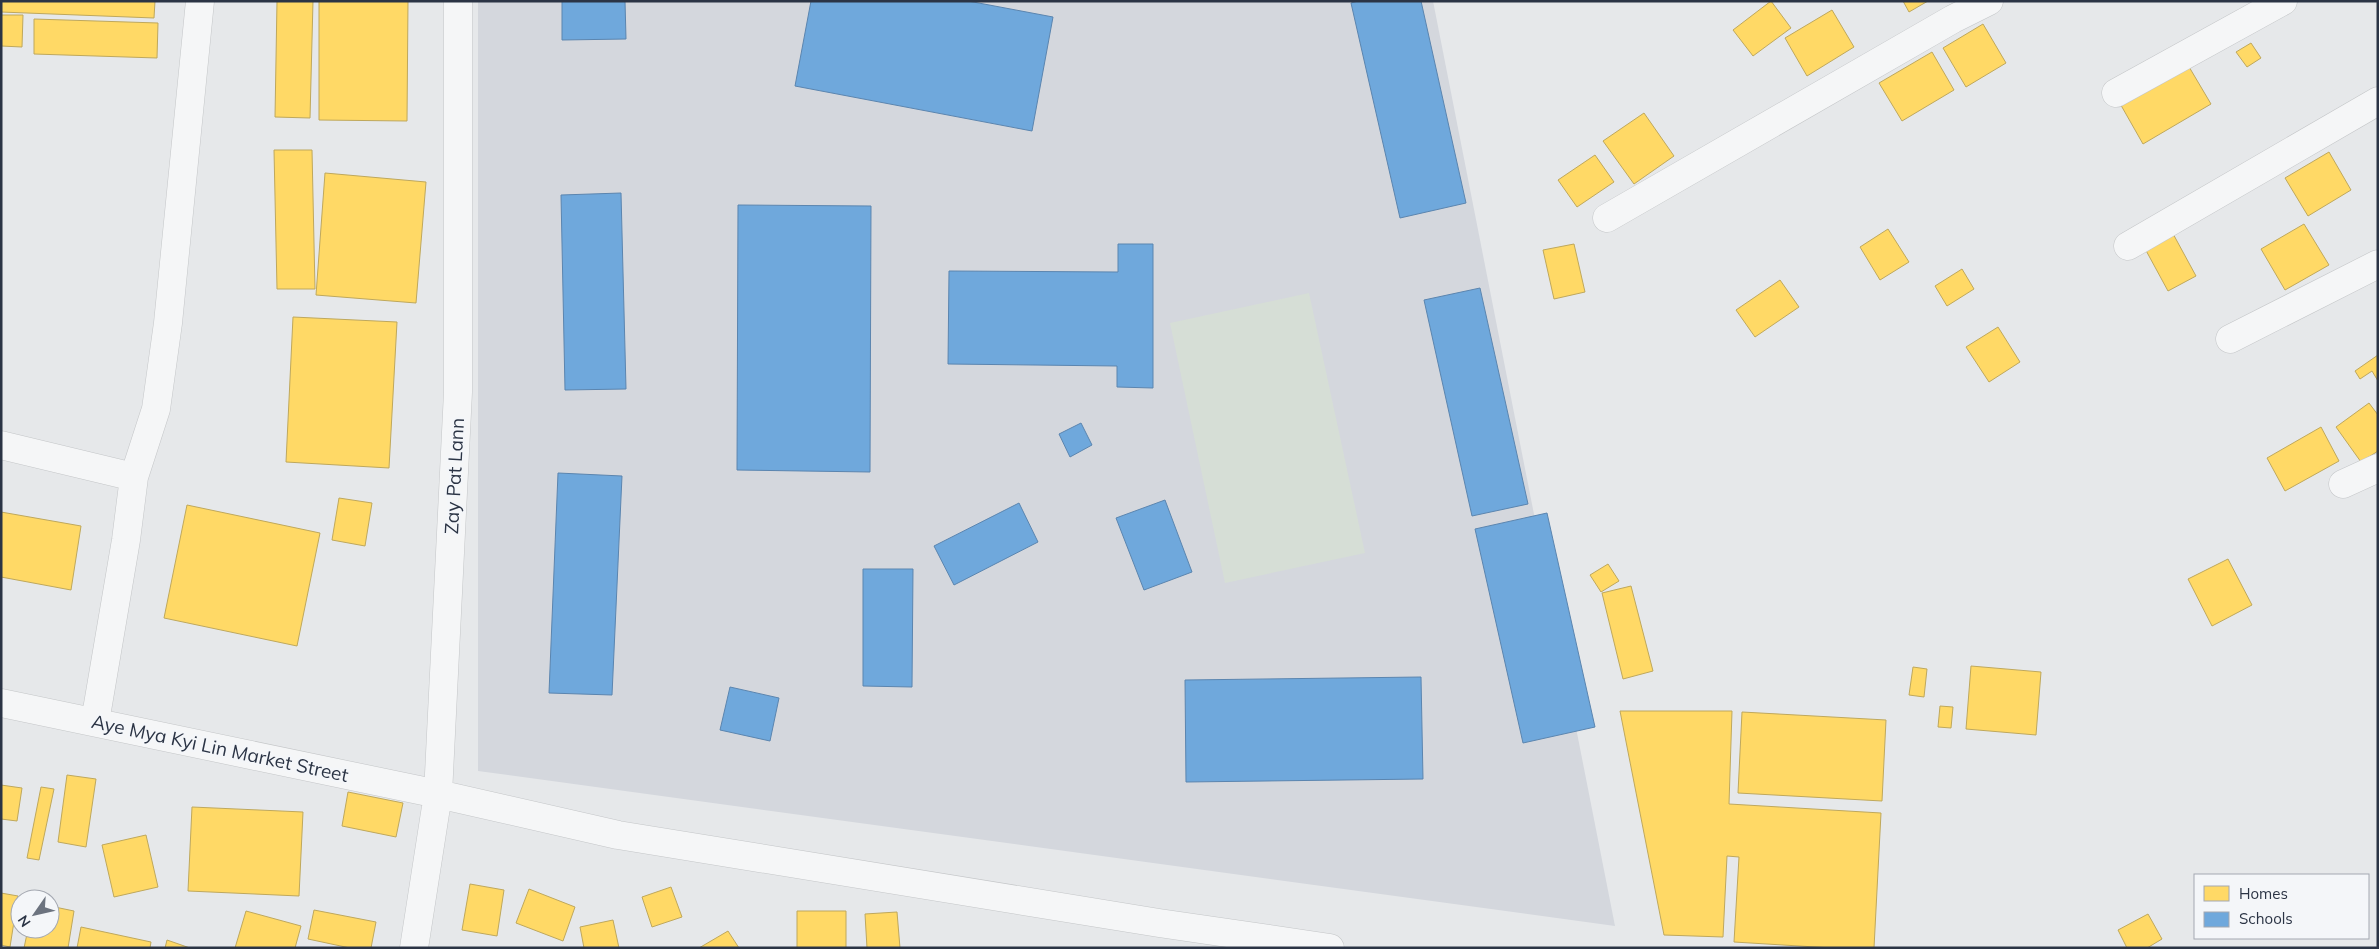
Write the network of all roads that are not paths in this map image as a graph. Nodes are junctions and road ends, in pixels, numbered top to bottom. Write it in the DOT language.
graph roads {
  1 [pos="200,1"];
  2 [pos="458,1"];
  3 [pos="1989,1"];
  4 [pos="2283,1"];
  5 [pos="2116,94"];
  6 [pos="2378,101"];
  7 [pos="1607,218"];
  8 [pos="2128,246"];
  9 [pos="2378,264"];
  10 [pos="2230,339"];
  11 [pos="1,445"];
  12 [pos="2378,468"];
  13 [pos="134,477"];
  14 [pos="2343,484"];
  15 [pos="1,703"];
  16 [pos="95,722"];
  17 [pos="438,794"];
  18 [pos="414,948"];
  19 [pos="1330,948"];
  1 -- 13 [label="street"];
  2 -- 17 [label="street, Zay Pat Lann"];
  3 -- 7 [label="street"];
  4 -- 5 [label="street"];
  6 -- 8 [label="street"];
  9 -- 10 [label="street"];
  11 -- 13 [label="street"];
  12 -- 14 [label="street"];
  13 -- 16 [label="street"];
  15 -- 16 [label="street, Aye Mya Kyi Lin Market Street"];
  16 -- 17 [label="street, Aye Mya Kyi Lin Market Street"];
  17 -- 18 [label="street, Zay Pat Lann"];
  17 -- 19 [label="street, Aye Mya Kyi Lin Market Street"];
}
